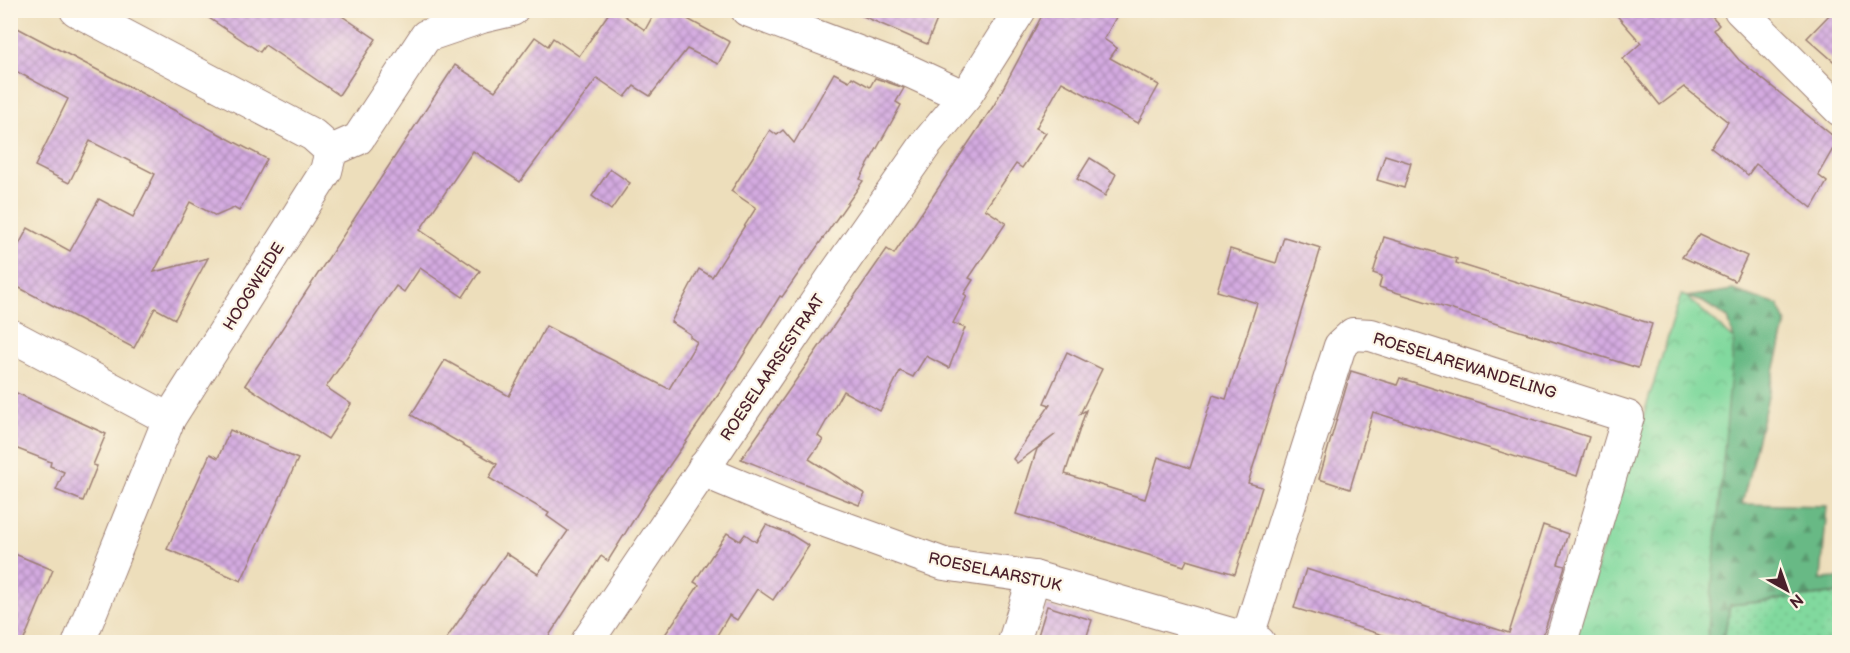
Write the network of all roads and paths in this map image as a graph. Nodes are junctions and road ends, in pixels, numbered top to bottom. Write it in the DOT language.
graph roads {
  1 [pos="76,10"];
  2 [pos="512,10"];
  3 [pos="747,10"];
  4 [pos="1020,10"];
  5 [pos="1740,10"];
  6 [pos="965,97"];
  7 [pos="1839,110"];
  8 [pos="331,151"];
  9 [pos="10,335"];
  10 [pos="169,419"];
  11 [pos="704,466"];
  12 [pos="1034,577"];
  13 [pos="1253,640"];
  14 [pos="79,642"];
  15 [pos="587,642"];
  16 [pos="1014,642"];
  17 [pos="1561,642"];
  1 -- 8 [label="street"];
  2 -- 8 [label="street"];
  3 -- 6 [label="street"];
  4 -- 6 [label="street, ROESELAARSESTRAAT"];
  5 -- 7 [label="street"];
  6 -- 11 [label="street, ROESELAARSESTRAAT"];
  8 -- 10 [label="street, HOOGWEIDE"];
  9 -- 10 [label="street"];
  10 -- 14 [label="street, HOOGWEIDE"];
  11 -- 12 [label="street, ROESELAARSTUK"];
  11 -- 15 [label="street, ROESELAARSESTRAAT"];
  12 -- 13 [label="street, ROESELAARSTUK"];
  12 -- 16 [label="street"];
  13 -- 17 [label="street, ROESELAREWANDELING"];
}
